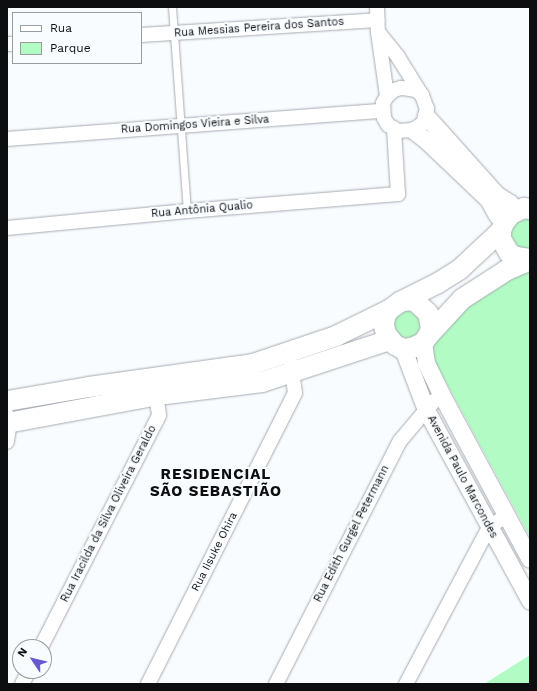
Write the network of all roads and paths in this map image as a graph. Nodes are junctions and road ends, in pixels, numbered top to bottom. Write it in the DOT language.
graph roads {
  1 [pos="172,7"];
  2 [pos="378,20"];
  3 [pos="174,33"];
  4 [pos="142,35"];
  5 [pos="422,95"];
  6 [pos="387,96"];
  7 [pos="382,111"];
  8 [pos="426,116"];
  9 [pos="181,127"];
  10 [pos="394,128"];
  11 [pos="413,130"];
  12 [pos="7,139"];
  13 [pos="187,211"];
  14 [pos="517,214"];
  15 [pos="7,228"];
  16 [pos="530,259"];
  17 [pos="395,306"];
  18 [pos="425,340"];
  19 [pos="396,344"];
  20 [pos="288,352"];
  21 [pos="294,371"];
  22 [pos="155,386"];
  23 [pos="441,394"];
  24 [pos="7,401"];
  25 [pos="426,410"];
  26 [pos="8,420"];
  27 [pos="7,442"];
  28 [pos="506,516"];
  29 [pos="488,527"];
  30 [pos="530,559"];
  31 [pos="530,601"];
  32 [pos="45,639"];
  33 [pos="148,684"];
  34 [pos="276,684"];
  35 [pos="406,684"];
  1 -- 3 [label="lane"];
  2 -- 3 [label="street, Rua Messias Pereira dos Santos"];
  2 -- 5 [label="street"];
  2 -- 6 [label="street"];
  3 -- 4 [label="street, Rua Messias Pereira dos Santos"];
  3 -- 9 [label="lane"];
  5 -- 6 [label="street"];
  5 -- 8 [label="street"];
  6 -- 7 [label="street"];
  7 -- 9 [label="street, Rua Domingos Vieira e Silva"];
  7 -- 10 [label="street"];
  8 -- 11 [label="street"];
  8 -- 14 [label="street"];
  9 -- 12 [label="street, Rua Domingos Vieira e Silva"];
  9 -- 13 [label="lane"];
  10 -- 11 [label="street"];
  10 -- 13 [label="street, Rua Antônia Qualio"];
  11 -- 14 [label="street"];
  13 -- 15 [label="street, Rua Antônia Qualio"];
  14 -- 16 [label="main road"];
  14 -- 17 [label="main road"];
  16 -- 18 [label="main road"];
  17 -- 18 [label="main road"];
  17 -- 19 [label="main road"];
  17 -- 20 [label="main road"];
  18 -- 19 [label="main road"];
  18 -- 23 [label="street, Avenida Paulo Marcondes"];
  19 -- 21 [label="main road"];
  19 -- 25 [label="street, Avenida Paulo Marcondes"];
  20 -- 21 [label="street, Rua Iisuke Ohira"];
  20 -- 22 [label="main road"];
  21 -- 22 [label="main road"];
  21 -- 33 [label="street, Rua Iisuke Ohira"];
  22 -- 24 [label="main road"];
  22 -- 26 [label="main road"];
  22 -- 32 [label="street, Rua Iracilda da Silva Oliveira Geraldo"];
  23 -- 25 [label="street, Rua Edith Gurgel Petermann"];
  23 -- 28 [label="street, Avenida Paulo Marcondes"];
  25 -- 29 [label="street, Avenida Paulo Marcondes"];
  25 -- 34 [label="street, Rua Edith Gurgel Petermann"];
  26 -- 27 [label="street"];
  28 -- 29 [label="street"];
  28 -- 30 [label="street, Avenida Paulo Marcondes"];
  29 -- 31 [label="street, Avenida Paulo Marcondes"];
  29 -- 35 [label="street"];
}
